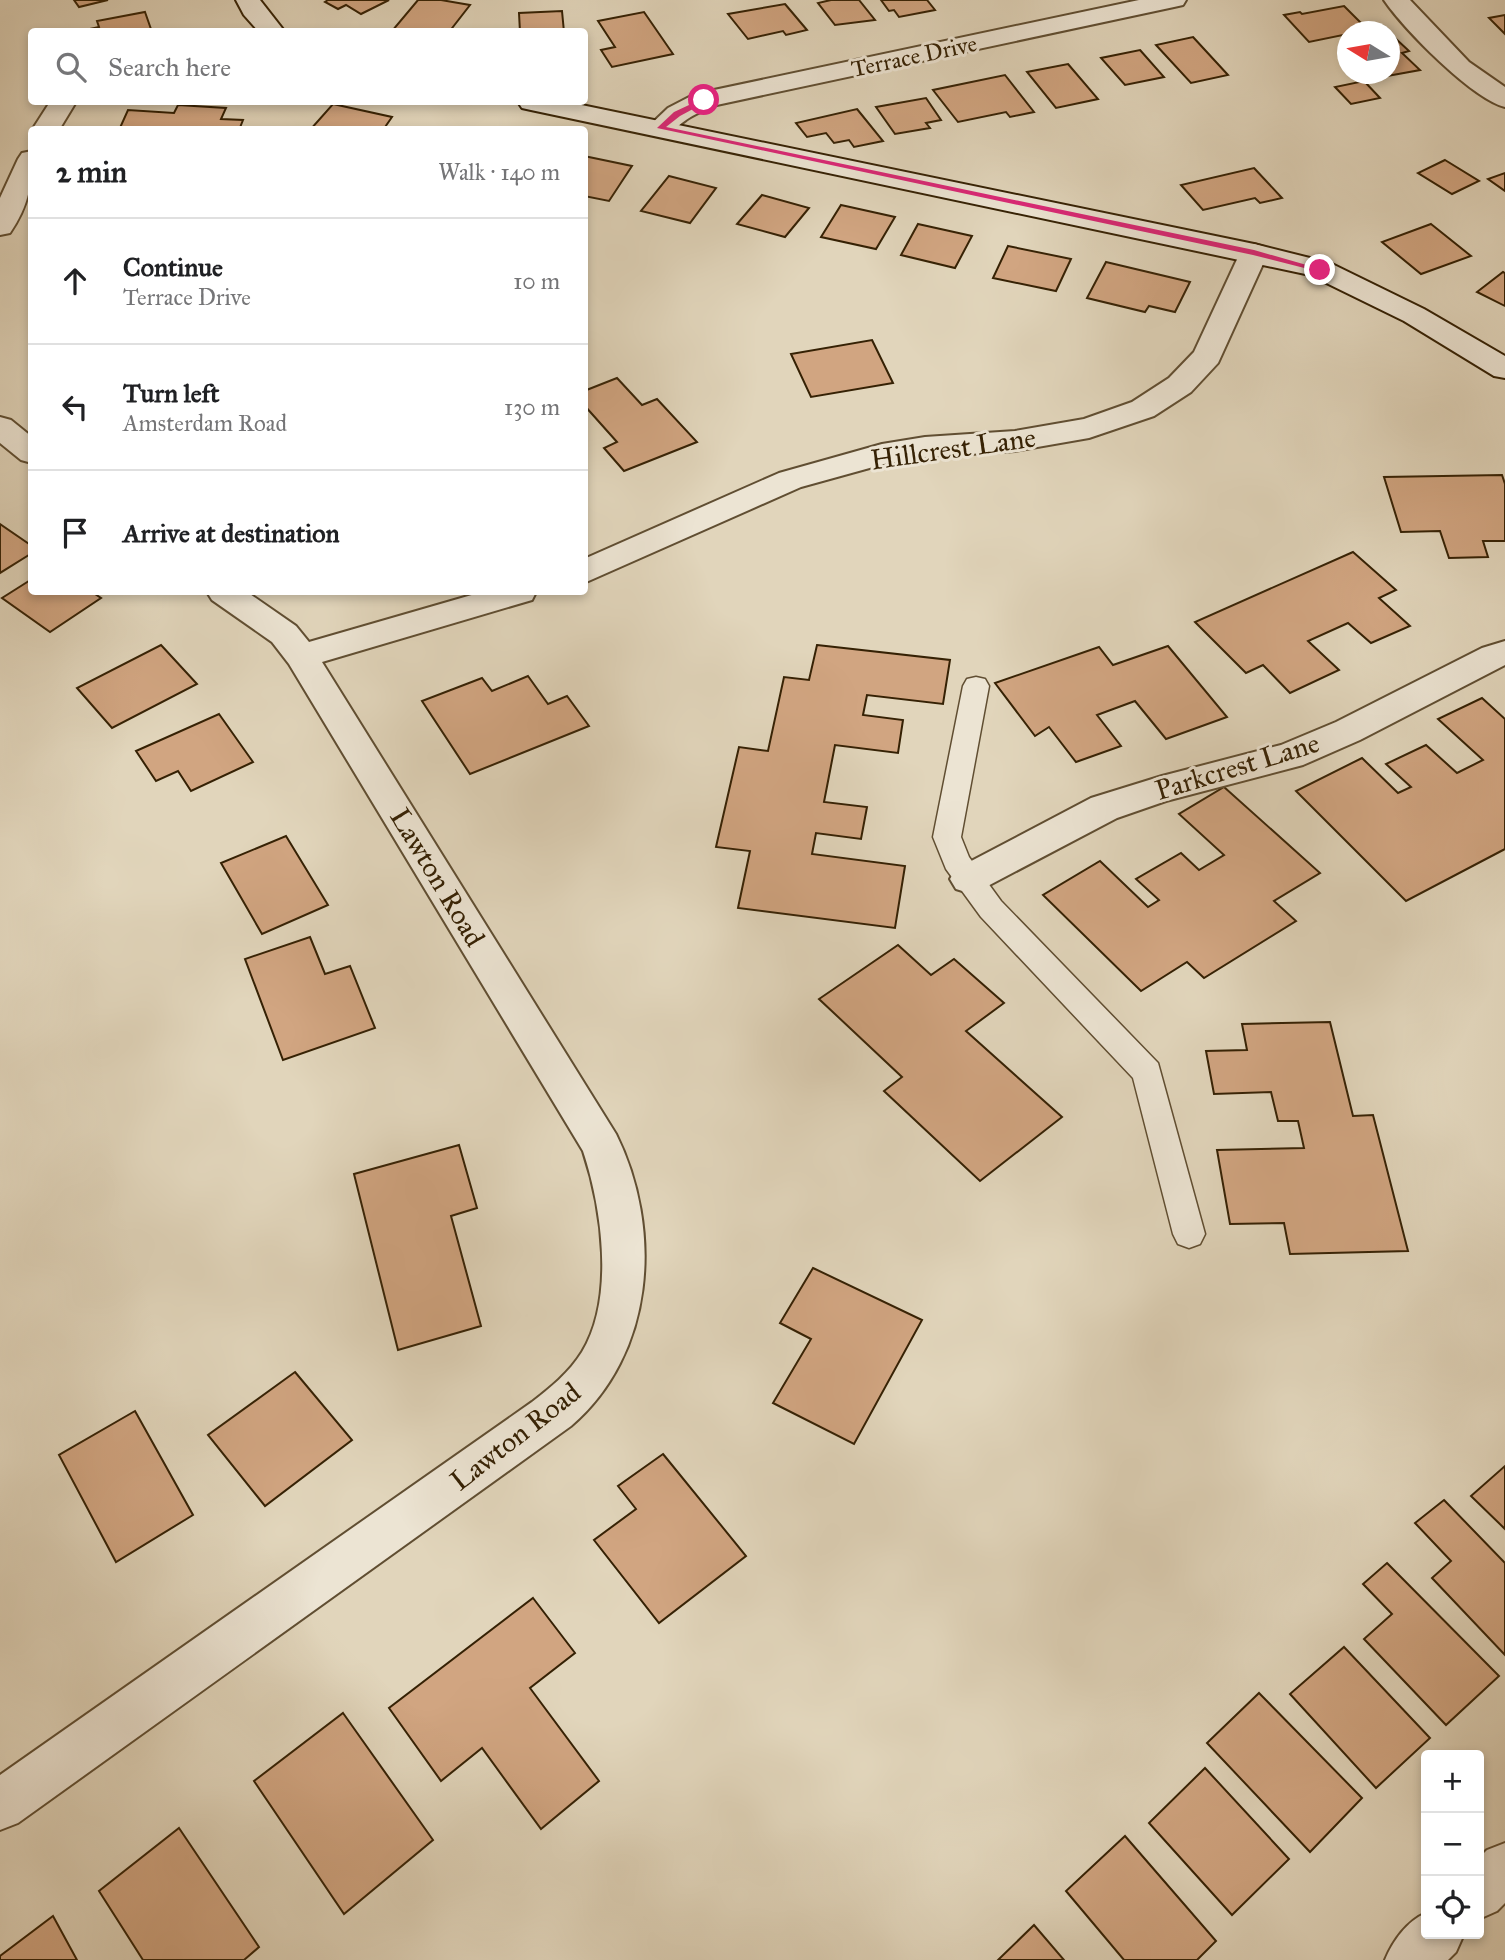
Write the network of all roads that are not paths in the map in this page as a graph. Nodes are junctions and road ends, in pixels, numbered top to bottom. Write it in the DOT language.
graph roads {
  1 [pos="248,0"];
  2 [pos="1174,0"];
  3 [pos="1396,0"];
  4 [pos="269,28"];
  5 [pos="1505,99"];
  6 [pos="61,105"];
  7 [pos="546,105"];
  8 [pos="48,126"];
  9 [pos="660,128"];
  10 [pos="28,168"];
  11 [pos="0,227"];
  12 [pos="1254,253"];
  13 [pos="1505,369"];
  14 [pos="0,427"];
  15 [pos="28,450"];
  16 [pos="588,570"];
  17 [pos="229,595"];
  18 [pos="510,595"];
  19 [pos="1505,653"];
  20 [pos="301,656"];
  21 [pos="976,685"];
  22 [pos="969,879"];
  23 [pos="1189,1234"];
  24 [pos="0,1805"];
  25 [pos="1505,1867"];
  26 [pos="1484,1888"];
  27 [pos="1433,1939"];
  28 [pos="1411,1960"];
  1 -- 4 [label="street"];
  2 -- 9 [label="street, Terrace Drive"];
  3 -- 5 [label="street"];
  6 -- 8 [label="street"];
  7 -- 9 [label="street"];
  9 -- 12 [label="street"];
  10 -- 11 [label="street"];
  12 -- 13 [label="street"];
  12 -- 16 [label="street, Hillcrest Lane"];
  14 -- 15 [label="street"];
  17 -- 20 [label="street, Lawton Road"];
  18 -- 20 [label="street"];
  19 -- 22 [label="street, Parkcrest Lane"];
  20 -- 24 [label="street, Lawton Road"];
  21 -- 22 [label="lane"];
  22 -- 23 [label="lane"];
  25 -- 26 [label="street"];
  27 -- 28 [label="street"];
}
